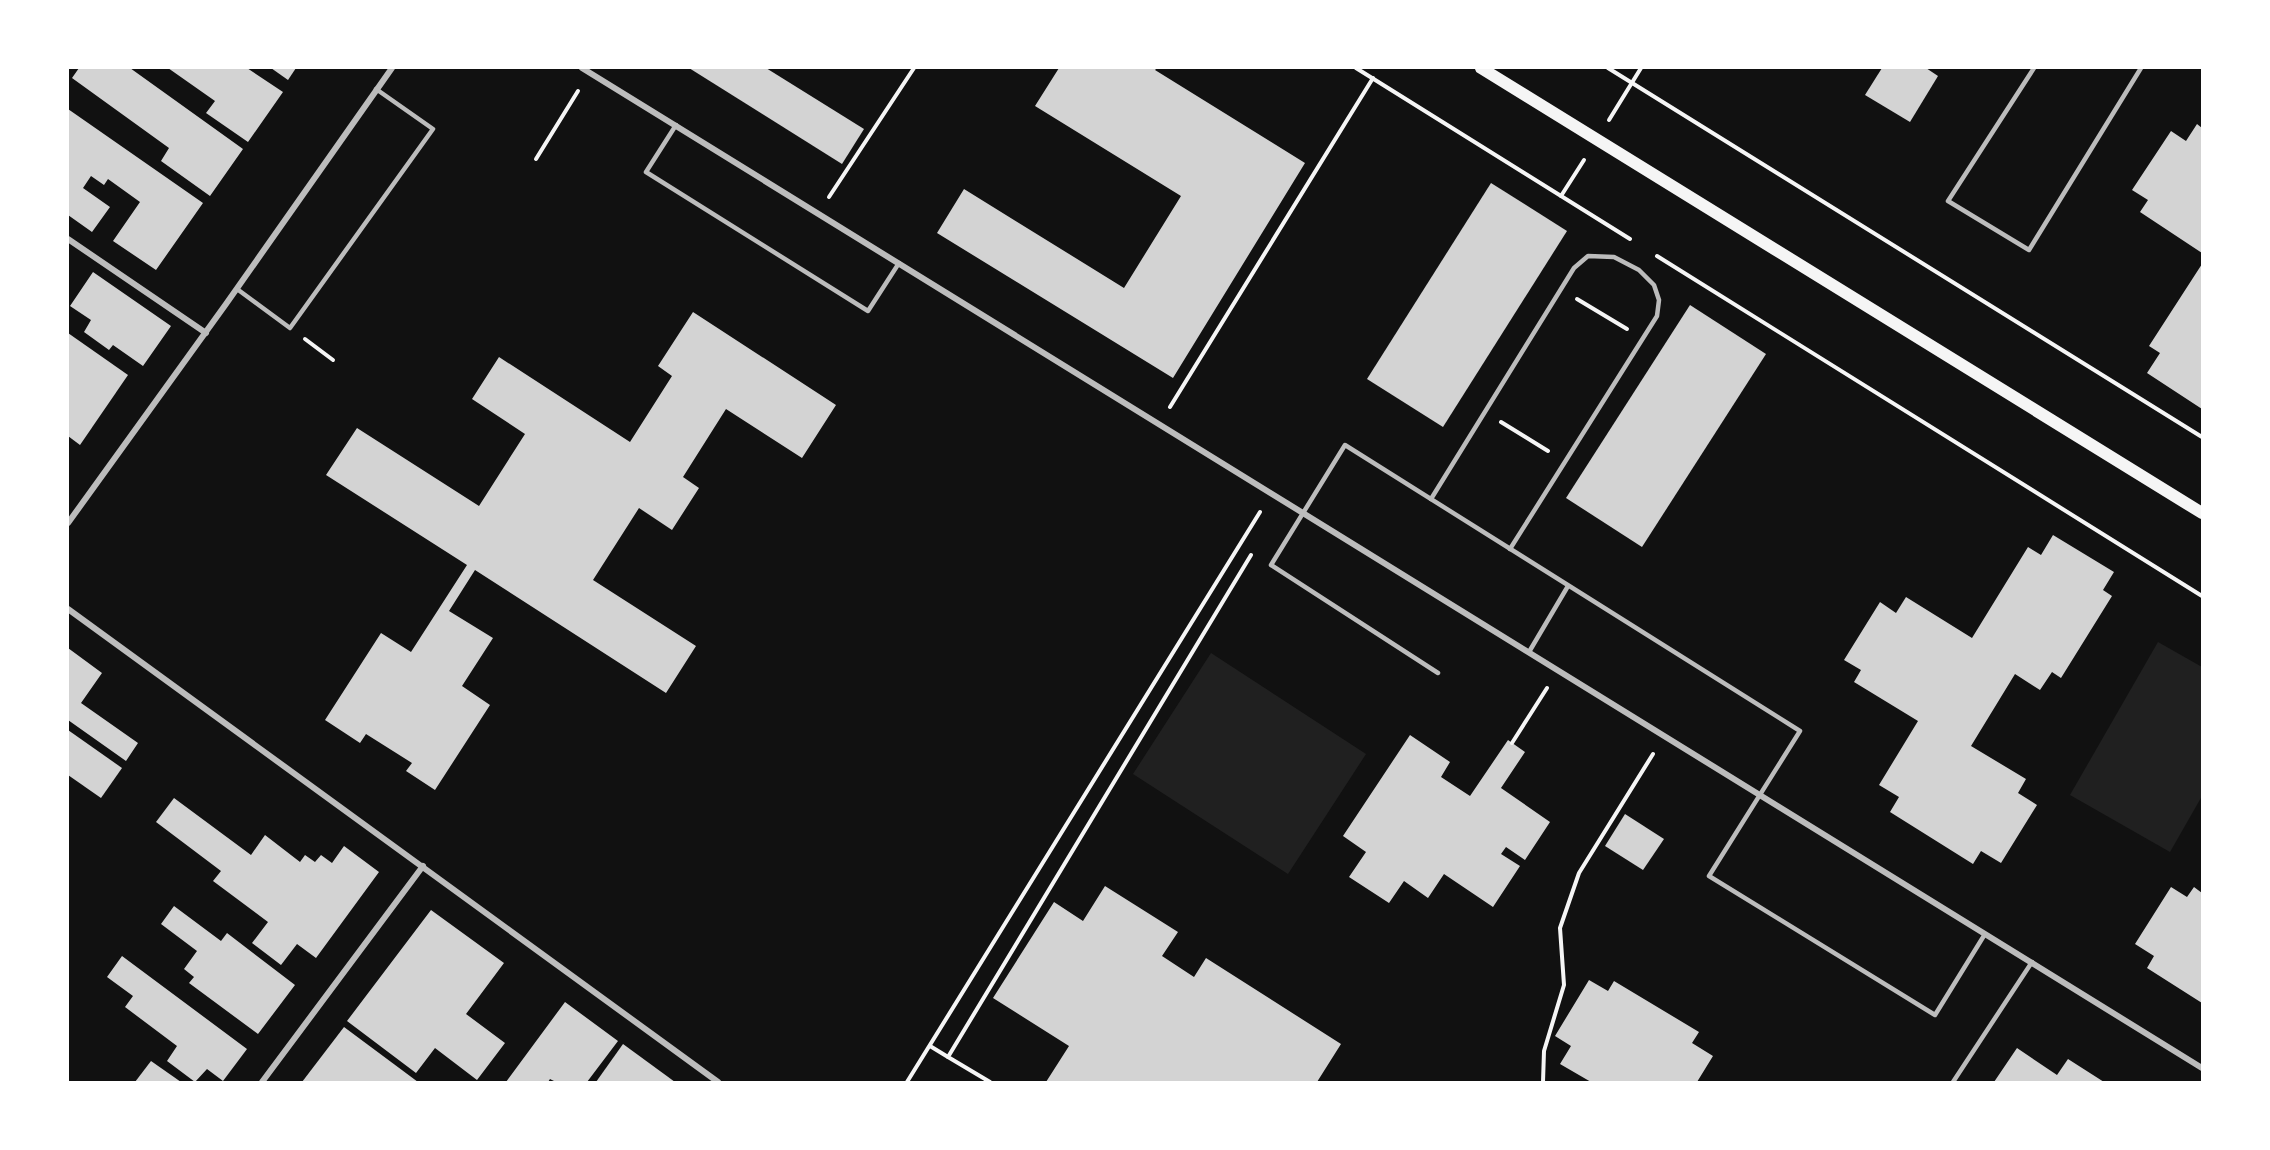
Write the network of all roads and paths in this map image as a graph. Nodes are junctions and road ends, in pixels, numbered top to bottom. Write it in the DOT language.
graph roads {
  1 [pos="392,68"];
  2 [pos="582,68"];
  3 [pos="914,68"];
  4 [pos="1356,68"];
  5 [pos="1481,68"];
  6 [pos="1608,68"];
  7 [pos="1641,68"];
  8 [pos="2034,68"];
  9 [pos="2141,68"];
  10 [pos="590,73"];
  11 [pos="1372,78"];
  12 [pos="1632,82"];
  13 [pos="376,89"];
  14 [pos="676,125"];
  15 [pos="536,159"];
  16 [pos="818,213"];
  17 [pos="68,239"];
  18 [pos="1632,240"];
  19 [pos="1650,252"];
  20 [pos="899,263"];
  21 [pos="237,289"];
  22 [pos="1561,289"];
  23 [pos="290,328"];
  24 [pos="206,333"];
  25 [pos="1642,339"];
  26 [pos="333,360"];
  27 [pos="1485,412"];
  28 [pos="1159,424"];
  29 [pos="2202,437"];
  30 [pos="1565,462"];
  31 [pos="1272,493"];
  32 [pos="1431,499"];
  33 [pos="1304,513"];
  34 [pos="2202,513"];
  35 [pos="68,523"];
  36 [pos="1510,549"];
  37 [pos="1253,552"];
  38 [pos="1568,586"];
  39 [pos="2202,596"];
  40 [pos="68,609"];
  41 [pos="1529,652"];
  42 [pos="1559,670"];
  43 [pos="1438,673"];
  44 [pos="1664,735"];
  45 [pos="1512,743"];
  46 [pos="1760,795"];
  47 [pos="423,866"];
  48 [pos="1985,934"];
  49 [pos="2032,962"];
  50 [pos="930,1046"];
  51 [pos="948,1057"];
  52 [pos="2202,1068"];
  53 [pos="262,1083"];
  54 [pos="718,1083"];
  55 [pos="907,1083"];
  56 [pos="990,1083"];
  57 [pos="1544,1083"];
  58 [pos="1953,1083"];
  1 -- 13 [label="street"];
  2 -- 10 [label="street"];
  3 -- 16 [label="path"];
  4 -- 11 [label="path"];
  5 -- 34 [label="main road"];
  6 -- 12 [label="path"];
  7 -- 12 [label="path"];
  8 -- 9 [label="lane"];
  10 -- 14 [label="street"];
  10 -- 15 [label="path"];
  11 -- 18 [label="path"];
  11 -- 28 [label="path"];
  12 -- 29 [label="path"];
  13 -- 21 [label="street"];
  13 -- 23 [label="lane"];
  14 -- 16 [label="street"];
  14 -- 20 [label="lane"];
  16 -- 20 [label="street"];
  17 -- 24 [label="street"];
  19 -- 39 [label="path"];
  20 -- 28 [label="street"];
  21 -- 23 [label="lane"];
  21 -- 24 [label="street"];
  22 -- 25 [label="path"];
  22 -- 25 [label="lane"];
  22 -- 27 [label="lane"];
  23 -- 26 [label="path"];
  24 -- 35 [label="street"];
  25 -- 30 [label="lane"];
  27 -- 30 [label="path"];
  27 -- 32 [label="lane"];
  28 -- 31 [label="street"];
  30 -- 36 [label="lane"];
  31 -- 33 [label="street"];
  31 -- 50 [label="path"];
  32 -- 33 [label="lane"];
  32 -- 36 [label="lane"];
  33 -- 41 [label="street"];
  33 -- 43 [label="lane"];
  36 -- 38 [label="lane"];
  37 -- 51 [label="path"];
  38 -- 41 [label="lane"];
  38 -- 46 [label="lane"];
  40 -- 47 [label="street"];
  41 -- 42 [label="street"];
  42 -- 44 [label="street"];
  42 -- 45 [label="path"];
  44 -- 46 [label="street"];
  44 -- 57 [label="path"];
  46 -- 48 [label="street"];
  46 -- 48 [label="lane"];
  47 -- 53 [label="street"];
  47 -- 54 [label="street"];
  48 -- 49 [label="street"];
  49 -- 52 [label="street"];
  49 -- 58 [label="lane"];
  50 -- 51 [label="path"];
  50 -- 55 [label="path"];
  51 -- 56 [label="path"];
}
